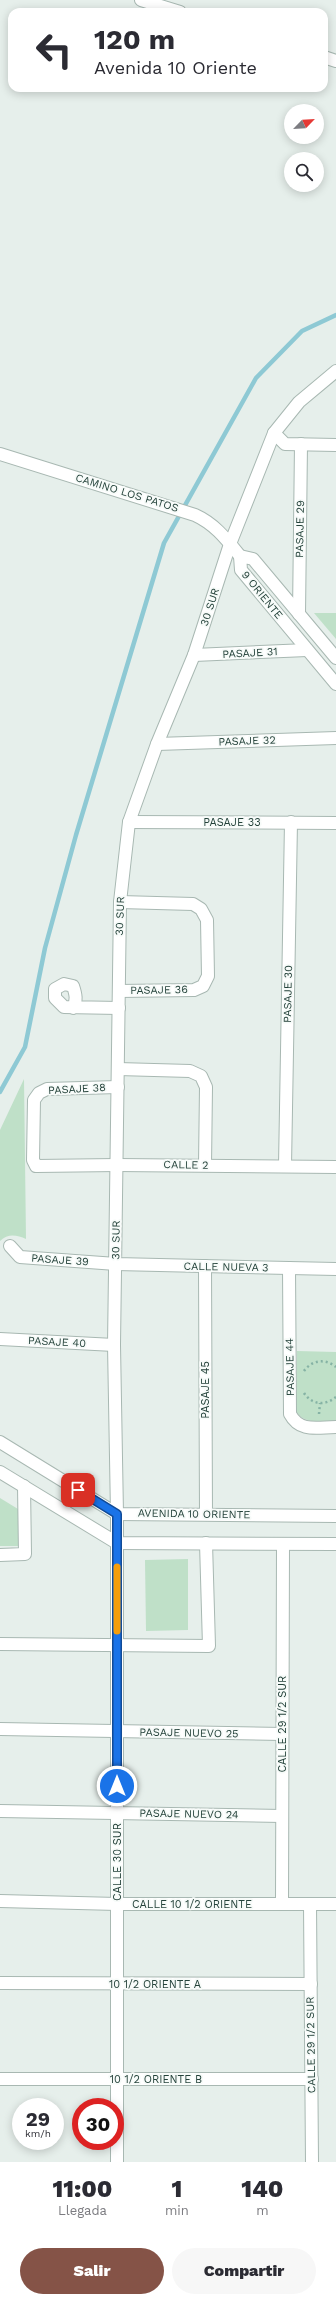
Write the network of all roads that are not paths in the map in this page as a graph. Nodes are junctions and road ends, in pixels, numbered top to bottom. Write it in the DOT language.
graph roads {
  1 [pos="141,0"];
  2 [pos="167,8"];
  3 [pos="336,371"];
  4 [pos="274,433"];
  5 [pos="302,444"];
  6 [pos="336,445"];
  7 [pos="0,454"];
  8 [pos="230,544"];
  9 [pos="240,556"];
  10 [pos="298,614"];
  11 [pos="306,650"];
  12 [pos="194,655"];
  13 [pos="336,658"];
  14 [pos="336,684"];
  15 [pos="336,738"];
  16 [pos="157,744"];
  17 [pos="129,822"];
  18 [pos="291,822"];
  19 [pos="336,823"];
  20 [pos="120,902"];
  21 [pos="119,990"];
  22 [pos="73,1008"];
  23 [pos="119,1008"];
  24 [pos="118,1069"];
  25 [pos="118,1087"];
  26 [pos="117,1165"];
  27 [pos="36,1166"];
  28 [pos="205,1166"];
  29 [pos="285,1166"];
  30 [pos="336,1167"];
  31 [pos="10,1246"];
  32 [pos="116,1264"];
  33 [pos="205,1266"];
  34 [pos="289,1268"];
  35 [pos="336,1269"];
  36 [pos="0,1339"];
  37 [pos="114,1345"];
  38 [pos="336,1427"];
  39 [pos="0,1442"];
  40 [pos="0,1472"];
  41 [pos="24,1486"];
  42 [pos="117,1514"];
  43 [pos="206,1514"];
  44 [pos="336,1516"];
  45 [pos="117,1543"];
  46 [pos="206,1544"];
  47 [pos="282,1544"];
  48 [pos="336,1544"];
  49 [pos="0,1555"];
  50 [pos="0,1644"];
  51 [pos="117,1645"];
  52 [pos="0,1729"];
  53 [pos="117,1731"];
  54 [pos="282,1734"];
  55 [pos="0,1811"];
  56 [pos="117,1813"];
  57 [pos="282,1816"];
  58 [pos="0,1901"];
  59 [pos="117,1904"];
  60 [pos="282,1904"];
  61 [pos="310,1904"];
  62 [pos="336,1904"];
  63 [pos="0,1983"];
  64 [pos="117,1983"];
  65 [pos="311,1984"];
  66 [pos="0,2079"];
  67 [pos="117,2079"];
  68 [pos="312,2079"];
  69 [pos="117,2162"];
  70 [pos="312,2162"];
  1 -- 2 [label="street"];
  3 -- 4 [label="street, 30 SUR"];
  4 -- 5 [label="street"];
  4 -- 8 [label="street, 30 SUR"];
  5 -- 6 [label="street"];
  5 -- 10 [label="street, PASAJE 29"];
  7 -- 8 [label="street, CAMINO LOS PATOS"];
  8 -- 9 [label="street, CAMINO LOS PATOS"];
  8 -- 12 [label="street, 30 SUR"];
  9 -- 10 [label="street, 9 ORIENTE"];
  9 -- 11 [label="street, 9 ORIENTE"];
  10 -- 13 [label="street, 9 ORIENTE"];
  11 -- 12 [label="street, PASAJE 31"];
  11 -- 14 [label="street, 9 ORIENTE"];
  12 -- 16 [label="street, 30 SUR"];
  15 -- 16 [label="street, PASAJE 32"];
  16 -- 17 [label="street, 30 SUR"];
  17 -- 18 [label="street, PASAJE 33"];
  17 -- 20 [label="street, 30 SUR"];
  18 -- 19 [label="street, PASAJE 33"];
  18 -- 29 [label="street, PASAJE 30"];
  20 -- 21 [label="street, 30 SUR"];
  20 -- 21 [label="street, PASAJE 36"];
  21 -- 23 [label="street, 30 SUR"];
  22 -- 23 [label="street"];
  23 -- 24 [label="street, 30 SUR"];
  24 -- 25 [label="street, 30 SUR"];
  24 -- 28 [label="street"];
  25 -- 26 [label="street, 30 SUR"];
  25 -- 27 [label="street, PASAJE 38"];
  26 -- 27 [label="street, CALLE 2"];
  26 -- 28 [label="street, CALLE 2"];
  26 -- 32 [label="street, 30 SUR"];
  28 -- 29 [label="street, CALLE 2"];
  29 -- 30 [label="street, CALLE 2"];
  31 -- 32 [label="street, PASAJE 39"];
  32 -- 33 [label="street, CALLE NUEVA 3"];
  32 -- 37 [label="street, 30 SUR"];
  33 -- 34 [label="street, CALLE NUEVA 3"];
  33 -- 43 [label="street, PASAJE 45"];
  34 -- 35 [label="street, CALLE NUEVA 3"];
  34 -- 38 [label="street, PASAJE 44"];
  36 -- 37 [label="street, PASAJE 40"];
  37 -- 42 [label="street, 30 SUR"];
  39 -- 42 [label="street"];
  40 -- 41 [label="street"];
  41 -- 45 [label="street"];
  41 -- 49 [label="street"];
  42 -- 43 [label="street, AVENIDA 10 ORIENTE"];
  42 -- 45 [label="street, CALLE 30 SUR"];
  43 -- 44 [label="street, AVENIDA 10 ORIENTE"];
  45 -- 46 [label="street"];
  45 -- 51 [label="street, CALLE 30 SUR"];
  46 -- 47 [label="street"];
  46 -- 51 [label="street"];
  47 -- 48 [label="street"];
  47 -- 54 [label="street, CALLE 29 1/2 SUR"];
  50 -- 51 [label="street"];
  51 -- 53 [label="street, CALLE 30 SUR"];
  52 -- 53 [label="street, PASAJE NUEVO 25"];
  53 -- 54 [label="street, PASAJE NUEVO 25"];
  53 -- 56 [label="street, CALLE 30 SUR"];
  54 -- 57 [label="street, CALLE 29 1/2 SUR"];
  55 -- 56 [label="street, PASAJE NUEVO 24"];
  56 -- 57 [label="street, PASAJE NUEVO 24"];
  56 -- 59 [label="street, CALLE 30 SUR"];
  57 -- 60 [label="street, CALLE 29 1/2 SUR"];
  58 -- 59 [label="street, CALLE 10 1/2 ORIENTE"];
  59 -- 60 [label="street, CALLE 10 1/2 ORIENTE"];
  59 -- 64 [label="street, CALLE 30 SUR"];
  60 -- 61 [label="street, CALLE 10 1/2 ORIENTE"];
  61 -- 62 [label="street, CALLE 10 1/2 ORIENTE"];
  61 -- 65 [label="street, CALLE 29 1/2 SUR"];
  63 -- 64 [label="street, 10 1/2 ORIENTE A"];
  64 -- 65 [label="street, 10 1/2 ORIENTE A"];
  64 -- 67 [label="street, CALLE 30 SUR"];
  65 -- 68 [label="street, CALLE 29 1/2 SUR"];
  66 -- 67 [label="street, 10 1/2 ORIENTE B"];
  67 -- 68 [label="street, 10 1/2 ORIENTE B"];
  67 -- 69 [label="street, CALLE 30 SUR"];
  68 -- 70 [label="street, CALLE 29 1/2 SUR"];
}
